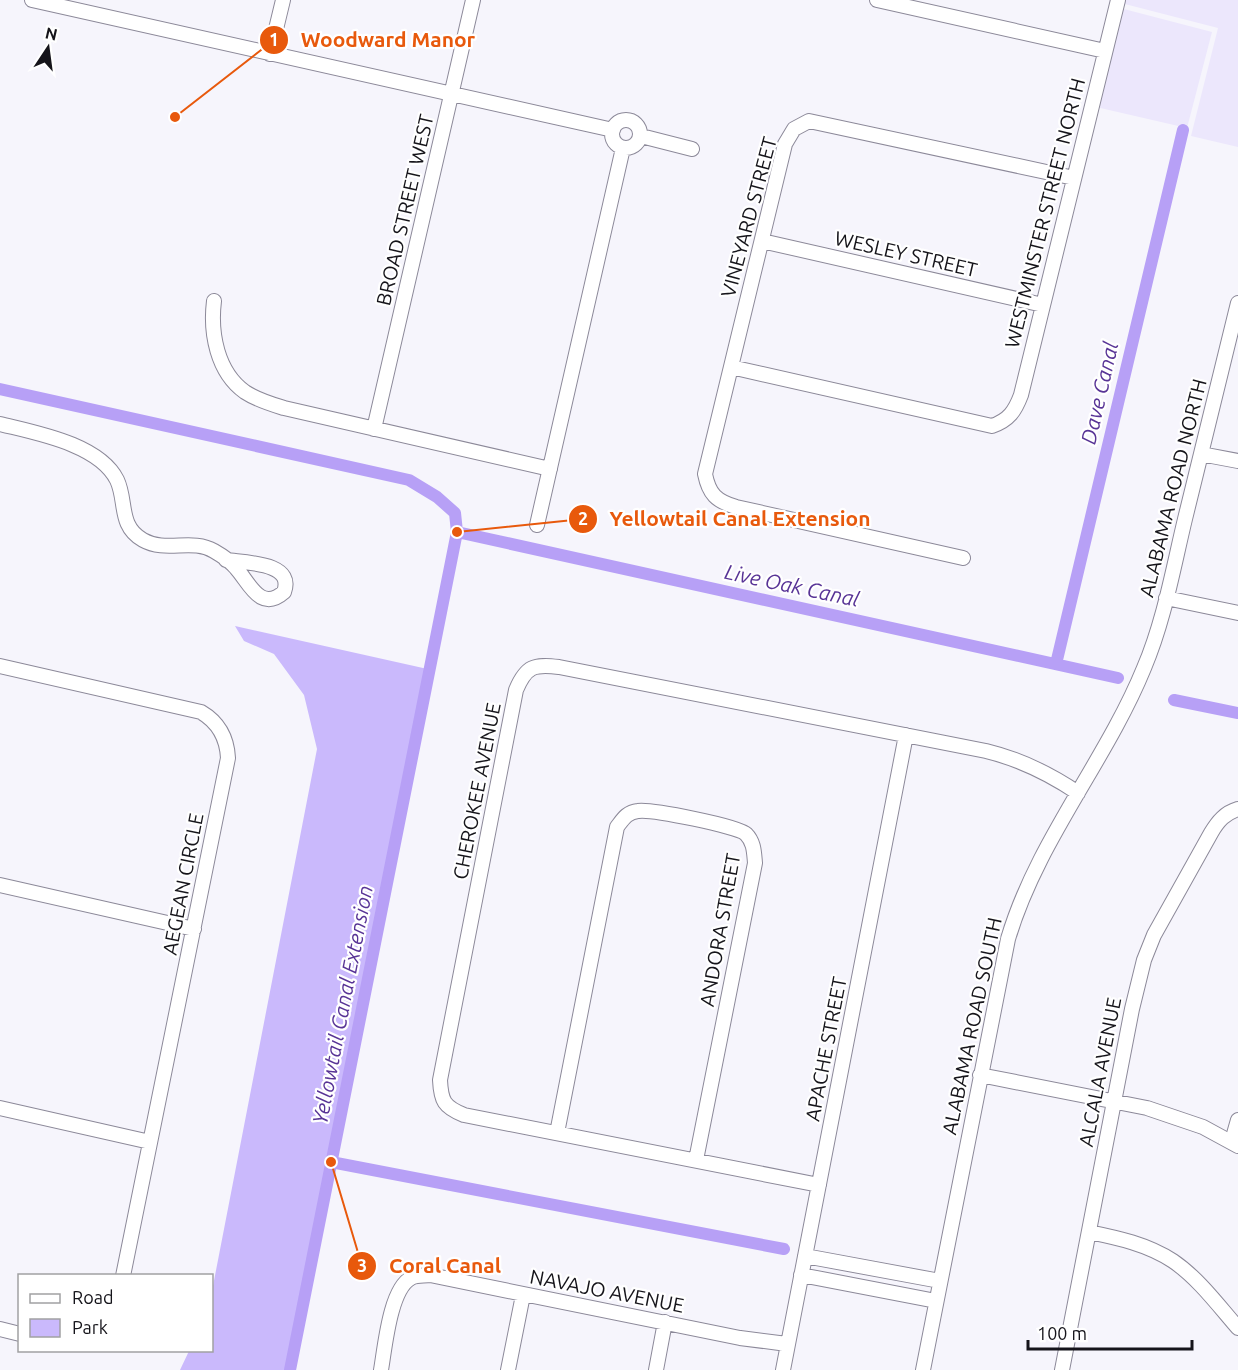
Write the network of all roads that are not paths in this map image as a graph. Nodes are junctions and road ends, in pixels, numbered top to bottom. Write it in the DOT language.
graph roads {
  1 [pos="32,0"];
  2 [pos="283,0"];
  3 [pos="473,0"];
  4 [pos="877,0"];
  5 [pos="1118,0"];
  6 [pos="896,2"];
  7 [pos="1106,51"];
  8 [pos="270,54"];
  9 [pos="451,95"];
  10 [pos="613,130"];
  11 [pos="641,136"];
  12 [pos="623,148"];
  13 [pos="692,149"];
  14 [pos="1074,178"];
  15 [pos="762,241"];
  16 [pos="214,302"];
  17 [pos="1238,303"];
  18 [pos="1042,305"];
  19 [pos="731,367"];
  20 [pos="0,424"];
  21 [pos="374,429"];
  22 [pos="1201,454"];
  23 [pos="1238,461"];
  24 [pos="550,468"];
  25 [pos="537,525"];
  26 [pos="963,558"];
  27 [pos="226,560"];
  28 [pos="1166,598"];
  29 [pos="1238,614"];
  30 [pos="0,666"];
  31 [pos="1139,680"];
  32 [pos="906,735"];
  33 [pos="1078,793"];
  34 [pos="1238,809"];
  35 [pos="0,885"];
  36 [pos="194,929"];
  37 [pos="980,1075"];
  38 [pos="1114,1102"];
  39 [pos="0,1108"];
  40 [pos="1238,1120"];
  41 [pos="557,1133"];
  42 [pos="150,1142"];
  43 [pos="1235,1143"];
  44 [pos="696,1160"];
  45 [pos="819,1185"];
  46 [pos="1089,1232"];
  47 [pos="805,1256"];
  48 [pos="123,1274"];
  49 [pos="801,1275"];
  50 [pos="940,1281"];
  51 [pos="523,1295"];
  52 [pos="936,1301"];
  53 [pos="665,1322"];
  54 [pos="1238,1328"];
  55 [pos="0,1329"];
  56 [pos="18,1334"];
  57 [pos="787,1344"];
  58 [pos="381,1370"];
  59 [pos="508,1370"];
  60 [pos="656,1370"];
  61 [pos="783,1370"];
  62 [pos="923,1370"];
  63 [pos="1062,1370"];
  1 -- 8 [label="street"];
  2 -- 8 [label="street"];
  3 -- 9 [label="street, BROAD STREET WEST"];
  4 -- 6 [label="street"];
  5 -- 7 [label="street, WESTMINSTER STREET NORTH"];
  6 -- 7 [label="street"];
  7 -- 14 [label="street, WESTMINSTER STREET NORTH"];
  8 -- 9 [label="street"];
  9 -- 10 [label="street"];
  9 -- 21 [label="street, BROAD STREET WEST"];
  10 -- 11 [label="street"];
  10 -- 12 [label="street"];
  11 -- 12 [label="street"];
  11 -- 13 [label="street"];
  12 -- 24 [label="street"];
  14 -- 15 [label="street, VINEYARD STREET"];
  14 -- 18 [label="street, WESTMINSTER STREET NORTH"];
  15 -- 18 [label="street, WESLEY STREET"];
  15 -- 19 [label="street, VINEYARD STREET"];
  16 -- 21 [label="street"];
  17 -- 22 [label="street, ALABAMA ROAD NORTH"];
  18 -- 19 [label="street, WESTMINSTER STREET NORTH"];
  19 -- 26 [label="street, VINEYARD STREET"];
  20 -- 27 [label="street"];
  21 -- 24 [label="street"];
  22 -- 23 [label="street"];
  22 -- 28 [label="street, ALABAMA ROAD NORTH"];
  24 -- 25 [label="street"];
  28 -- 29 [label="street"];
  28 -- 31 [label="street, ALABAMA ROAD NORTH"];
  30 -- 36 [label="street, AEGEAN CIRCLE"];
  31 -- 33 [label="street, ALABAMA ROAD SOUTH"];
  32 -- 33 [label="street, CHEROKEE AVENUE"];
  32 -- 41 [label="street, CHEROKEE AVENUE"];
  32 -- 45 [label="street, APACHE STREET"];
  33 -- 37 [label="street, ALABAMA ROAD SOUTH"];
  34 -- 38 [label="street, ALCALA AVENUE"];
  35 -- 36 [label="street"];
  36 -- 42 [label="street, AEGEAN CIRCLE"];
  37 -- 38 [label="street"];
  37 -- 50 [label="street, ALABAMA ROAD SOUTH"];
  38 -- 43 [label="street"];
  38 -- 46 [label="street, ALCALA AVENUE"];
  39 -- 42 [label="street"];
  40 -- 43 [label="street"];
  41 -- 44 [label="street, CHEROKEE AVENUE"];
  41 -- 44 [label="street, ANDORA STREET"];
  42 -- 48 [label="street, AEGEAN CIRCLE"];
  44 -- 45 [label="street, CHEROKEE AVENUE"];
  45 -- 47 [label="street, APACHE STREET"];
  46 -- 54 [label="street"];
  46 -- 63 [label="street, ALCALA AVENUE"];
  47 -- 49 [label="street, APACHE STREET"];
  47 -- 50 [label="street"];
  49 -- 52 [label="street"];
  49 -- 57 [label="street, APACHE STREET"];
  50 -- 52 [label="street, ALABAMA ROAD SOUTH"];
  51 -- 53 [label="street, NAVAJO AVENUE"];
  51 -- 58 [label="street, NAVAJO AVENUE"];
  51 -- 59 [label="street"];
  52 -- 62 [label="street, ALABAMA ROAD SOUTH"];
  53 -- 57 [label="street, NAVAJO AVENUE"];
  53 -- 60 [label="street"];
  55 -- 56 [label="street"];
  57 -- 61 [label="street, APACHE STREET"];
}
